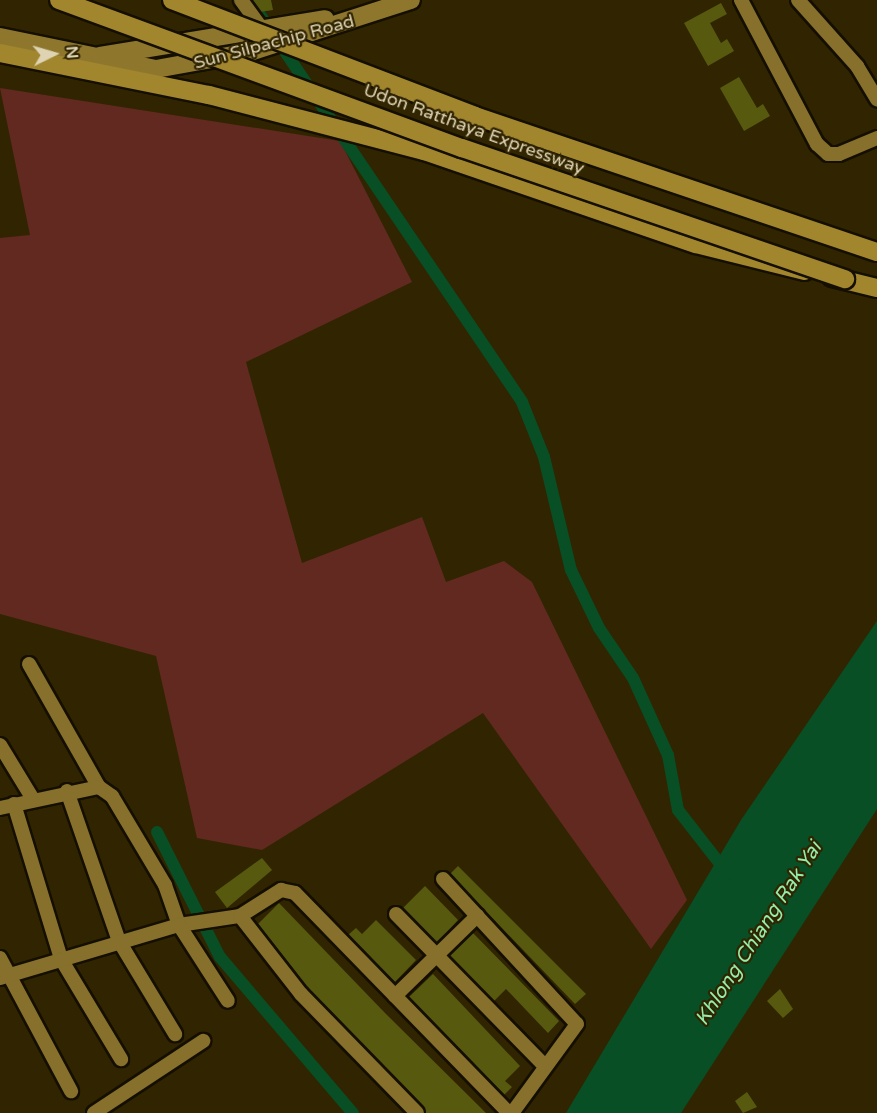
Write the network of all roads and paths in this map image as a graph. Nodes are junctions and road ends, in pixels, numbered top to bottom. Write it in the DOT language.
graph roads {
  1 [pos="59,0"];
  2 [pos="172,0"];
  3 [pos="187,0"];
  4 [pos="240,0"];
  5 [pos="410,0"];
  6 [pos="741,0"];
  7 [pos="798,0"];
  8 [pos="234,20"];
  9 [pos="264,32"];
  10 [pos="0,37"];
  11 [pos="0,53"];
  12 [pos="100,56"];
  13 [pos="877,99"];
  14 [pos="877,138"];
  15 [pos="877,252"];
  16 [pos="845,279"];
  17 [pos="877,288"];
  18 [pos="29,664"];
  19 [pos="0,745"];
  20 [pos="99,786"];
  21 [pos="67,791"];
  22 [pos="33,799"];
  23 [pos="14,804"];
  24 [pos="0,808"];
  25 [pos="443,879"];
  26 [pos="396,914"];
  27 [pos="240,916"];
  28 [pos="477,916"];
  29 [pos="179,925"];
  30 [pos="119,941"];
  31 [pos="438,954"];
  32 [pos="0,958"];
  33 [pos="61,959"];
  34 [pos="3,977"];
  35 [pos="395,996"];
  36 [pos="228,1001"];
  37 [pos="175,1034"];
  38 [pos="203,1041"];
  39 [pos="122,1059"];
  40 [pos="544,1065"];
  41 [pos="71,1091"];
  42 [pos="94,1113"];
  43 [pos="417,1113"];
  44 [pos="511,1113"];
  1 -- 16 [label="highway, Udon Ratthaya Expressway, bridge"];
  2 -- 8 [label="highway, Udon Ratthaya Expressway, bridge"];
  3 -- 8 [label="highway, bridge"];
  4 -- 9 [label="street"];
  5 -- 9 [label="main road, Sun Silpachip Road"];
  5 -- 12 [label="main road, Sun Silpachip Road"];
  6 -- 14 [label="street"];
  7 -- 13 [label="street"];
  8 -- 15 [label="highway, Udon Ratthaya Expressway, bridge"];
  9 -- 12 [label="main road, Sun Silpachip Road"];
  10 -- 12 [label="main road, Sun Silpachip Road"];
  11 -- 16 [label="highway, bridge"];
  16 -- 17 [label="highway, Udon Ratthaya Expressway"];
  18 -- 20 [label="street"];
  19 -- 22 [label="street"];
  20 -- 21 [label="street"];
  20 -- 29 [label="street"];
  21 -- 22 [label="street"];
  21 -- 30 [label="street"];
  22 -- 23 [label="street"];
  23 -- 24 [label="street"];
  23 -- 33 [label="street"];
  25 -- 28 [label="street"];
  26 -- 31 [label="street"];
  27 -- 29 [label="street"];
  27 -- 35 [label="street"];
  27 -- 43 [label="street"];
  28 -- 31 [label="street"];
  28 -- 40 [label="street"];
  29 -- 30 [label="street"];
  29 -- 36 [label="street"];
  30 -- 33 [label="street"];
  30 -- 37 [label="street"];
  31 -- 35 [label="street"];
  31 -- 40 [label="street"];
  32 -- 34 [label="street"];
  33 -- 34 [label="street"];
  33 -- 39 [label="street"];
  34 -- 41 [label="street"];
  35 -- 44 [label="street"];
  38 -- 42 [label="street"];
  40 -- 44 [label="street"];
}
